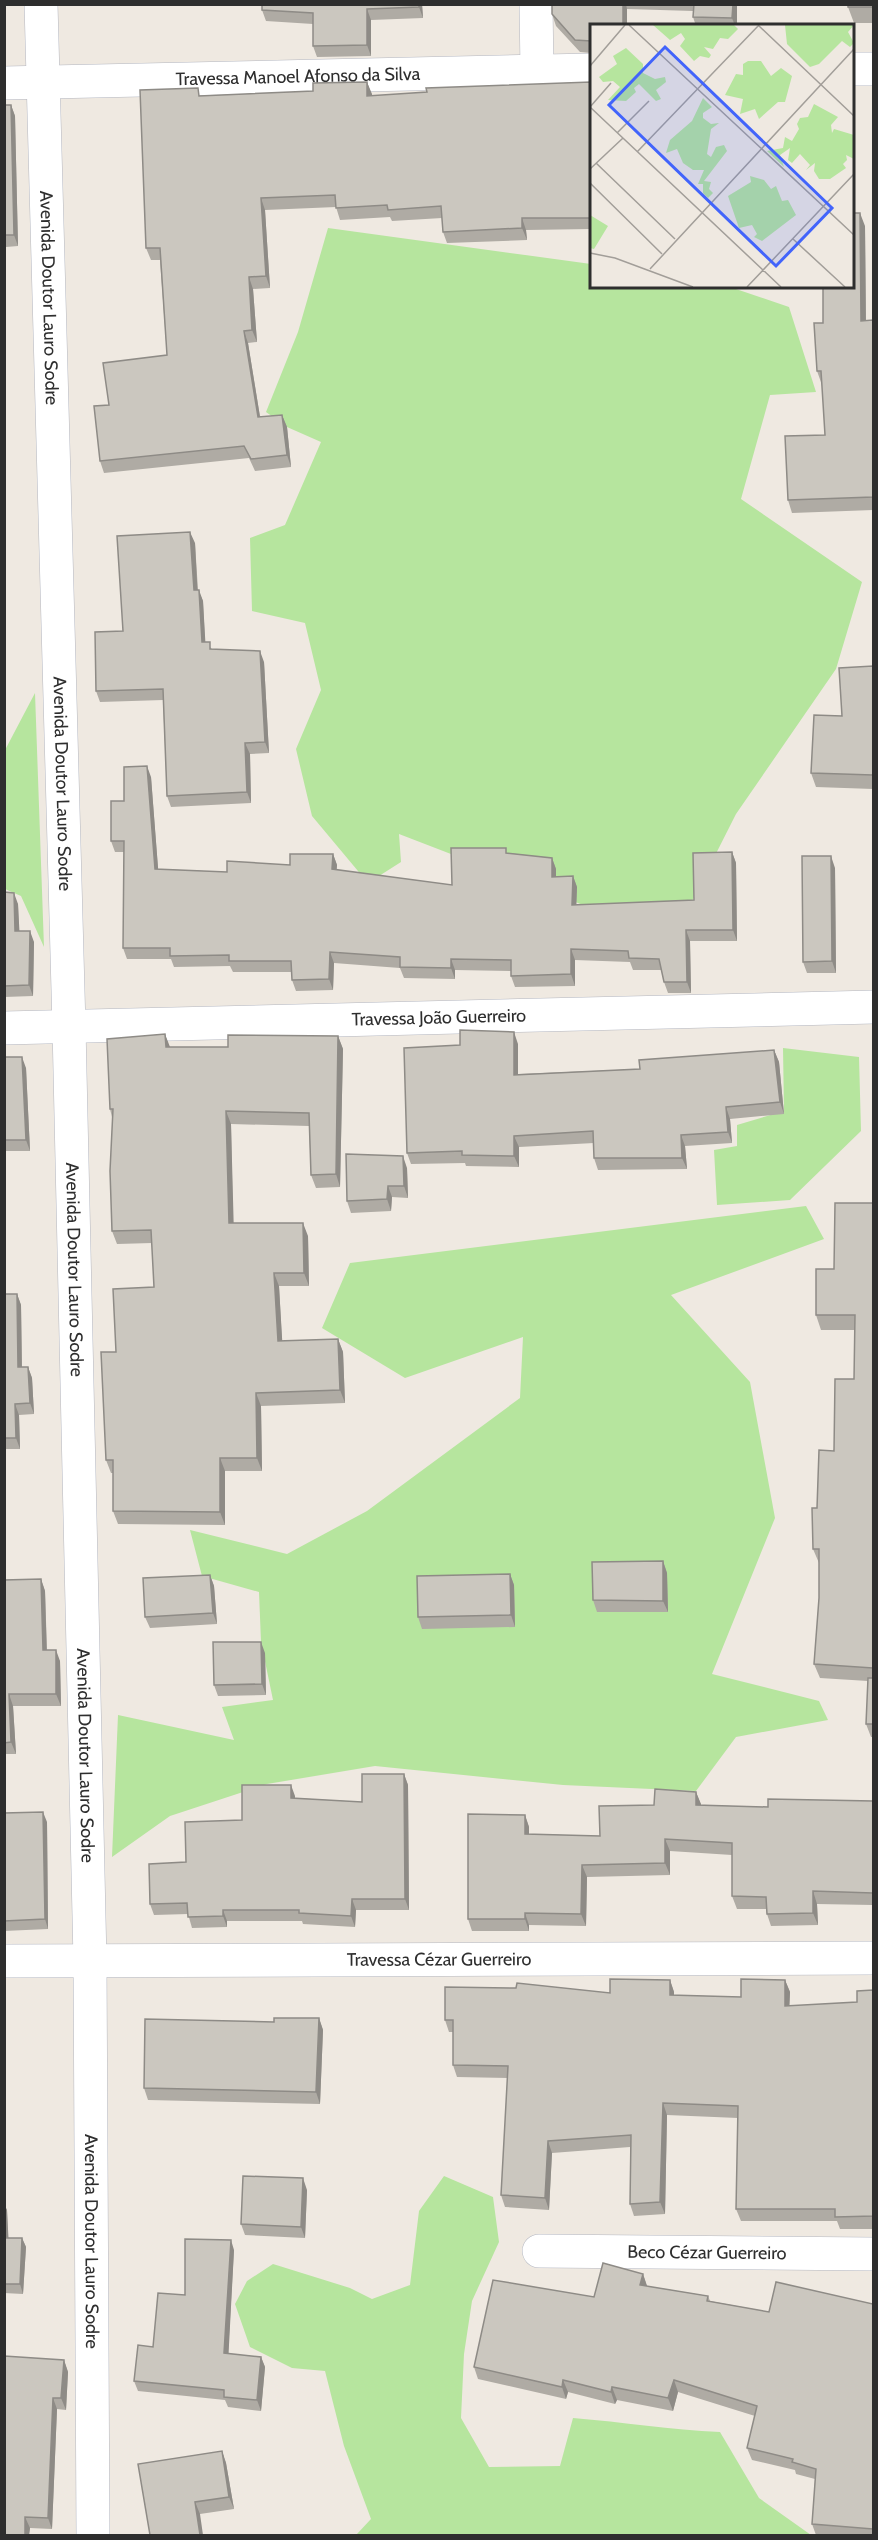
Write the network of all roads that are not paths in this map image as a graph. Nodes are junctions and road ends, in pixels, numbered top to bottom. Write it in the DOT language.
graph roads {
  1 [pos="41,4"];
  2 [pos="536,4"];
  3 [pos="854,69"];
  4 [pos="873,69"];
  5 [pos="537,70"];
  6 [pos="590,70"];
  7 [pos="41,82"];
  8 [pos="4,83"];
  9 [pos="873,1006"];
  10 [pos="69,1027"];
  11 [pos="4,1028"];
  12 [pos="873,1958"];
  13 [pos="4,1961"];
  14 [pos="90,1961"];
  15 [pos="539,2251"];
  16 [pos="873,2254"];
  17 [pos="93,2535"];
  1 -- 7 [label="street, Avenida Doutor Lauro Sodre"];
  2 -- 5 [label="street"];
  3 -- 4 [label="street"];
  5 -- 6 [label="street, Travessa Manoel Afonso da Silva"];
  5 -- 7 [label="street, Travessa Manoel Afonso da Silva"];
  7 -- 8 [label="street, Travessa Manoel Afonso da Silva"];
  7 -- 10 [label="street, Avenida Doutor Lauro Sodre"];
  9 -- 10 [label="street, Travessa João Guerreiro"];
  10 -- 11 [label="street, Travessa João Guerreiro"];
  10 -- 14 [label="street, Avenida Doutor Lauro Sodre"];
  12 -- 14 [label="street, Travessa Cézar Guerreiro"];
  13 -- 14 [label="street, Travessa Cézar Guerreiro"];
  14 -- 17 [label="street, Avenida Doutor Lauro Sodre"];
  15 -- 16 [label="street, Beco Cézar Guerreiro"];
}
